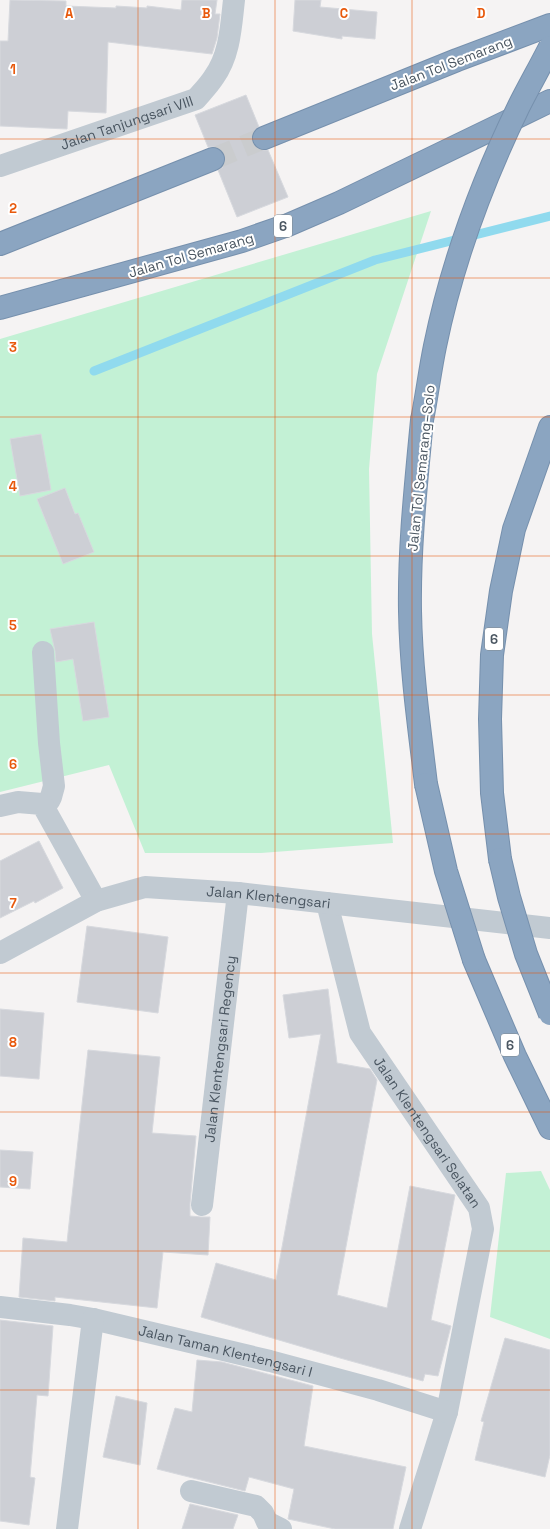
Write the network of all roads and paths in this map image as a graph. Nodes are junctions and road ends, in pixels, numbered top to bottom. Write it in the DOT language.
graph roads {
  1 [pos="234,0"];
  2 [pos="550,26"];
  3 [pos="550,47"];
  4 [pos="550,101"];
  5 [pos="264,138"];
  6 [pos="213,159"];
  7 [pos="0,166"];
  8 [pos="0,244"];
  9 [pos="0,308"];
  10 [pos="550,427"];
  11 [pos="43,652"];
  12 [pos="42,804"];
  13 [pos="0,806"];
  14 [pos="238,893"];
  15 [pos="96,901"];
  16 [pos="327,903"];
  17 [pos="550,928"];
  18 [pos="0,953"];
  19 [pos="550,1014"];
  20 [pos="550,1128"];
  21 [pos="202,1205"];
  22 [pos="0,1306"];
  23 [pos="93,1319"];
  24 [pos="448,1412"];
  25 [pos="191,1492"];
  26 [pos="67,1529"];
  27 [pos="281,1529"];
  28 [pos="410,1529"];
  1 -- 7 [label="street, Jalan Tanjungsari VIII"];
  2 -- 5 [label="highway, Jalan Tol Semarang"];
  3 -- 20 [label="highway, Jalan Tol Semarang–Solo / 6, bridge"];
  4 -- 9 [label="highway, Jalan Tol Semarang / 6"];
  6 -- 8 [label="highway"];
  10 -- 19 [label="highway, 6, bridge"];
  11 -- 12 [label="street"];
  12 -- 13 [label="street"];
  12 -- 15 [label="street"];
  14 -- 15 [label="street, Jalan Klentengsari"];
  14 -- 16 [label="street, Jalan Klentengsari"];
  14 -- 21 [label="street, Jalan Klentengsari Regency"];
  15 -- 18 [label="street, Jalan Klentengsari"];
  16 -- 17 [label="street, Jalan Klentengsari"];
  16 -- 24 [label="street, Jalan Klentengsari Selatan"];
  22 -- 23 [label="street, Jalan Taman Klentengsari I"];
  23 -- 24 [label="street, Jalan Taman Klentengsari I"];
  23 -- 26 [label="street"];
  24 -- 28 [label="street, Jalan Klentengsari Selatan"];
  25 -- 27 [label="street"];
}
